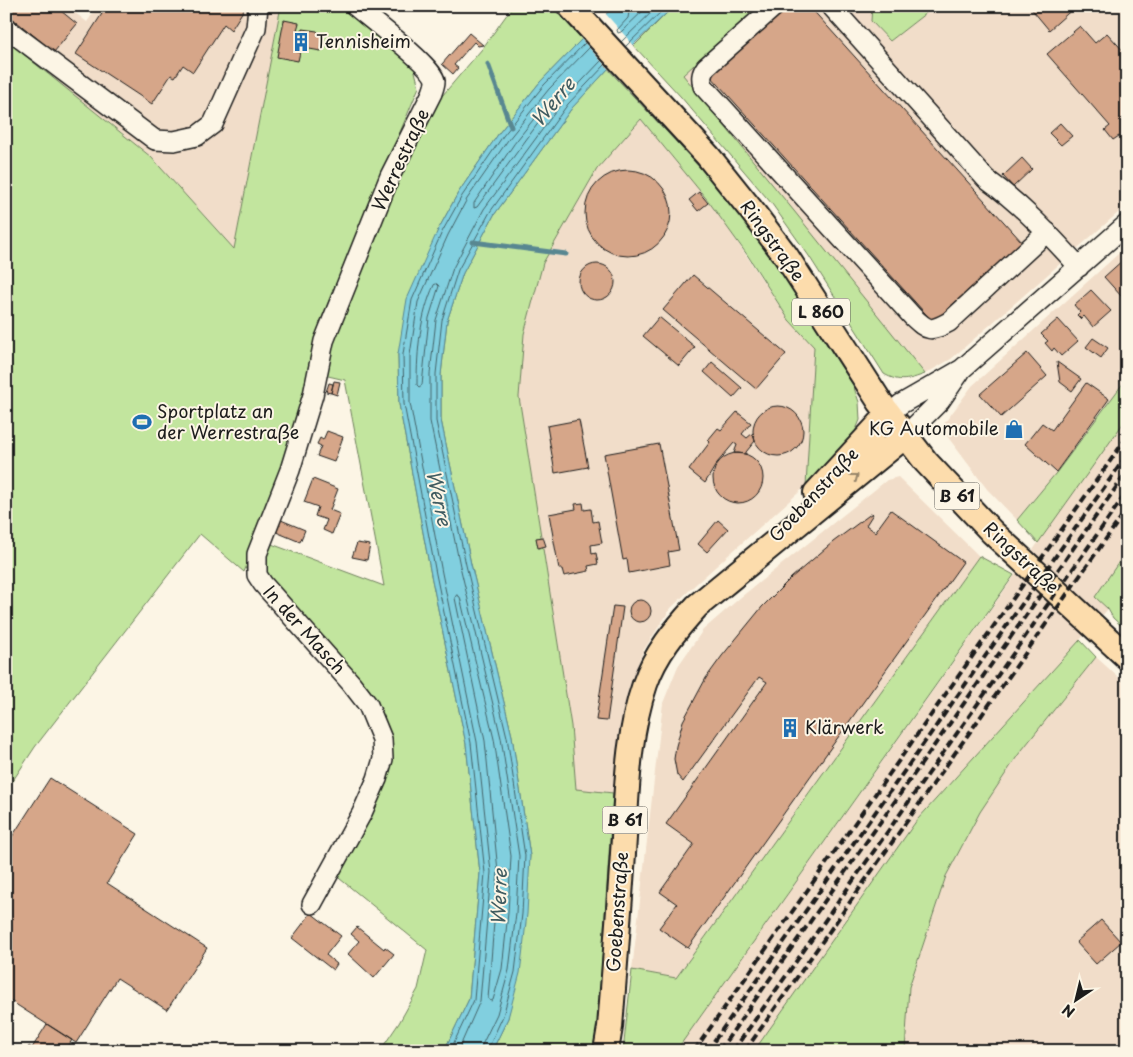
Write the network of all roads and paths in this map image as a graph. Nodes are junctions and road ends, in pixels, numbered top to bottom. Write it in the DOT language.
graph roads {
  1 [pos="258,6"];
  2 [pos="355,6"];
  3 [pos="570,6"];
  4 [pos="775,6"];
  5 [pos="831,6"];
  6 [pos="6,28"];
  7 [pos="1127,224"];
  8 [pos="1047,232"];
  9 [pos="1079,267"];
  10 [pos="324,341"];
  11 [pos="962,369"];
  12 [pos="889,414"];
  13 [pos="906,436"];
  14 [pos="762,551"];
  15 [pos="1127,657"];
  16 [pos="312,904"];
  17 [pos="606,1051"];
  1 -- 6 [label="street"];
  2 -- 10 [label="street, Werrestraße"];
  3 -- 12 [label="main road, Ringstraße / L 860"];
  4 -- 8 [label="street"];
  5 -- 8 [label="street"];
  7 -- 9 [label="street, Goebenstraße"];
  8 -- 9 [label="street"];
  9 -- 11 [label="street, Goebenstraße"];
  10 -- 16 [label="street, In der Masch"];
  11 -- 12 [label="street, Goebenstraße"];
  11 -- 13 [label="street, Goebenstraße"];
  12 -- 13 [label="main road, Ringstraße / L 860"];
  12 -- 14 [label="main road, Goebenstraße / B 61"];
  14 -- 13 [label="main road, Goebenstraße / B 61, one-way"];
  13 -- 15 [label="main road, Ringstraße / B 61"];
  14 -- 17 [label="main road, Goebenstraße / B 61"];
}
